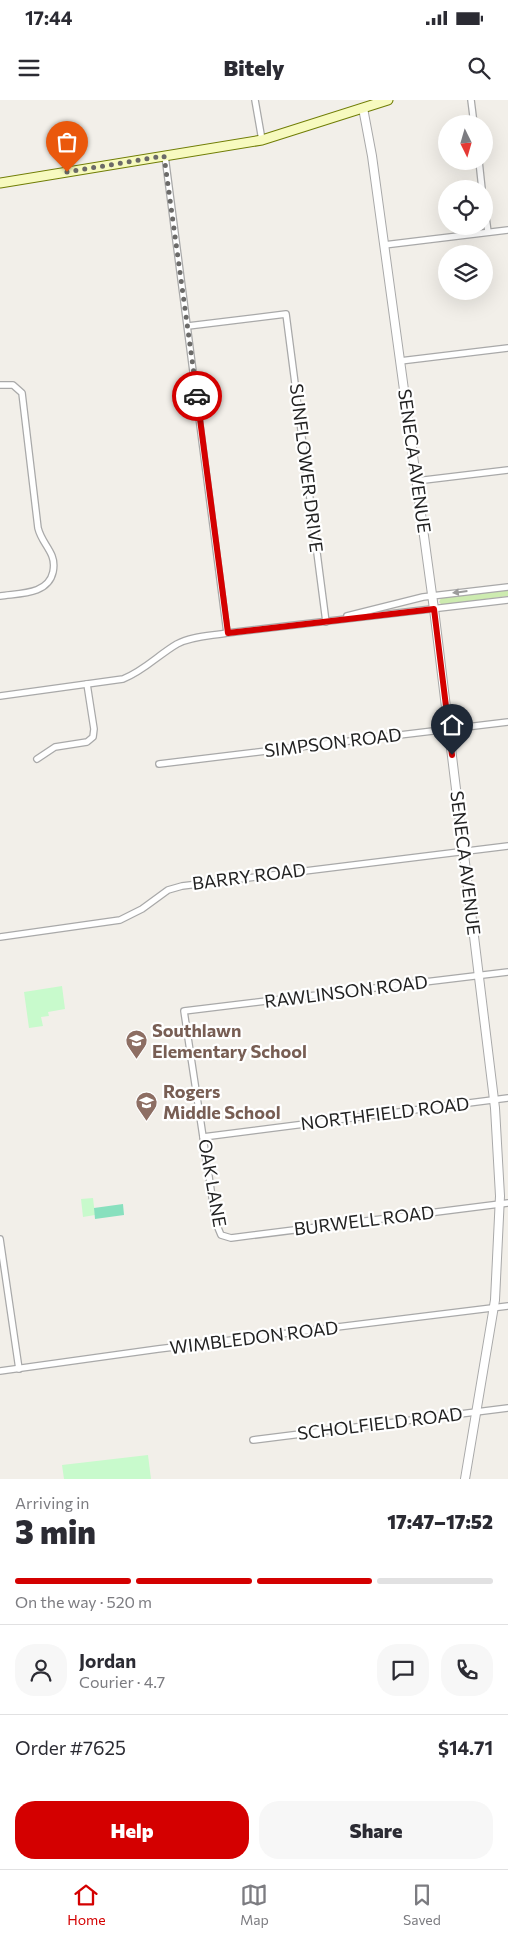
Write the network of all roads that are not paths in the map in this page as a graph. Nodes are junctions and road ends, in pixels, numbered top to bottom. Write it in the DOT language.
graph roads {
  1 [pos="255,100"];
  2 [pos="388,100"];
  3 [pos="471,100"];
  4 [pos="362,104"];
  5 [pos="473,115"];
  6 [pos="262,140"];
  7 [pos="164,156"];
  8 [pos="0,183"];
  9 [pos="508,230"];
  10 [pos="493,232"];
  11 [pos="464,235"];
  12 [pos="384,245"];
  13 [pos="188,326"];
  14 [pos="508,348"];
  15 [pos="400,361"];
  16 [pos="0,385"];
  17 [pos="508,470"];
  18 [pos="416,481"];
  19 [pos="508,586"];
  20 [pos="0,596"];
  21 [pos="508,600"];
  22 [pos="433,602"];
  23 [pos="326,622"];
  24 [pos="228,633"];
  25 [pos="87,684"];
  26 [pos="0,696"];
  27 [pos="508,722"];
  28 [pos="449,729"];
  29 [pos="37,759"];
  30 [pos="159,764"];
  31 [pos="508,846"];
  32 [pos="464,851"];
  33 [pos="0,937"];
  34 [pos="508,972"];
  35 [pos="479,976"];
  36 [pos="184,1012"];
  37 [pos="508,1098"];
  38 [pos="494,1100"];
  39 [pos="204,1137"];
  40 [pos="504,1203"];
  41 [pos="221,1235"];
  42 [pos="0,1239"];
  43 [pos="508,1306"];
  44 [pos="494,1308"];
  45 [pos="19,1368"];
  46 [pos="0,1371"];
  47 [pos="508,1408"];
  48 [pos="475,1412"];
  49 [pos="253,1440"];
  50 [pos="465,1479"];
  1 -- 6 [label="street"];
  2 -- 4 [label="main road"];
  3 -- 5 [label="street"];
  4 -- 6 [label="main road"];
  4 -- 12 [label="street, SENECA AVENUE"];
  6 -- 7 [label="main road"];
  7 -- 8 [label="main road"];
  7 -- 13 [label="street"];
  9 -- 10 [label="street"];
  11 -- 12 [label="street"];
  12 -- 15 [label="street, SENECA AVENUE"];
  13 -- 23 [label="street, SUNFLOWER DRIVE"];
  13 -- 24 [label="street"];
  14 -- 15 [label="street"];
  15 -- 18 [label="street, SENECA AVENUE"];
  16 -- 20 [label="street"];
  17 -- 18 [label="street"];
  18 -- 22 [label="street, SENECA AVENUE"];
  19 -- 22 [label="street, one-way"];
  21 -- 22 [label="street"];
  22 -- 23 [label="street"];
  22 -- 23 [label="street"];
  22 -- 28 [label="street, SENECA AVENUE"];
  23 -- 24 [label="street"];
  24 -- 25 [label="street"];
  25 -- 26 [label="street"];
  25 -- 29 [label="street"];
  27 -- 28 [label="street, SIMPSON ROAD"];
  28 -- 30 [label="street, SIMPSON ROAD"];
  28 -- 32 [label="street, SENECA AVENUE"];
  31 -- 32 [label="street, BARRY ROAD"];
  32 -- 33 [label="street, BARRY ROAD"];
  32 -- 35 [label="street, SENECA AVENUE"];
  34 -- 35 [label="street, RAWLINSON ROAD"];
  35 -- 36 [label="street, RAWLINSON ROAD"];
  35 -- 38 [label="street, SENECA AVENUE"];
  36 -- 39 [label="street, OAK LANE"];
  37 -- 38 [label="street, NORTHFIELD ROAD"];
  38 -- 39 [label="street, NORTHFIELD ROAD"];
  38 -- 40 [label="street, SENECA AVENUE"];
  39 -- 41 [label="street, OAK LANE"];
  40 -- 41 [label="street, BURWELL ROAD"];
  40 -- 44 [label="street, SENECA AVENUE"];
  42 -- 45 [label="street"];
  43 -- 44 [label="street, WIMBLEDON ROAD"];
  44 -- 45 [label="street, WIMBLEDON ROAD"];
  44 -- 48 [label="street, SENECA AVENUE"];
  45 -- 46 [label="street, WIMBLEDON ROAD"];
  47 -- 48 [label="street, SCHOLFIELD ROAD"];
  48 -- 49 [label="street, SCHOLFIELD ROAD"];
  48 -- 50 [label="street, SENECA AVENUE"];
}
